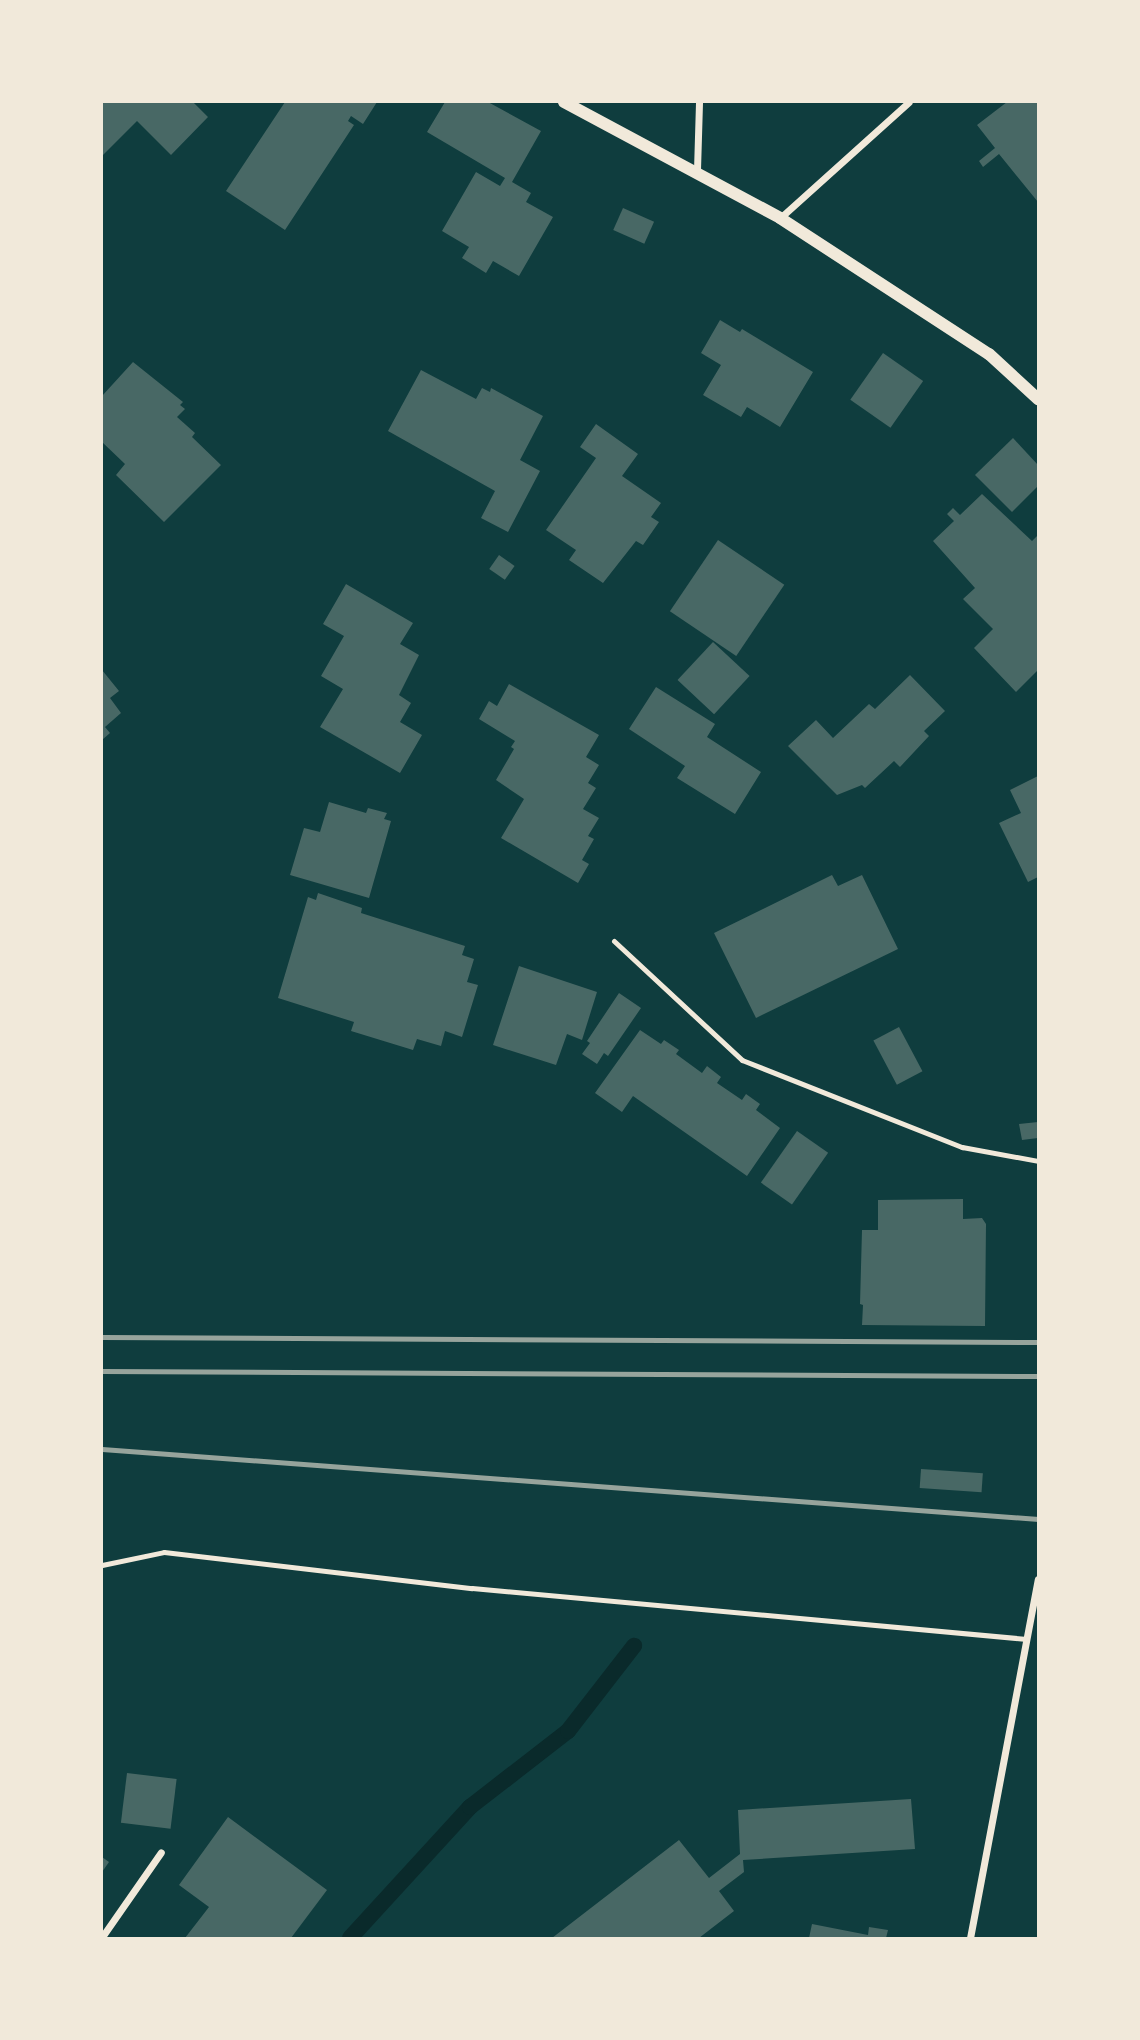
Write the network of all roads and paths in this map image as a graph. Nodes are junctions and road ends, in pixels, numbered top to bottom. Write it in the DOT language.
graph roads {
  1 [pos="564,102"];
  2 [pos="699,102"];
  3 [pos="909,102"];
  4 [pos="697,170"];
  5 [pos="780,218"];
  6 [pos="1038,399"];
  7 [pos="614,941"];
  8 [pos="1038,1161"];
  9 [pos="102,1565"];
  10 [pos="1038,1579"];
  11 [pos="1028,1640"];
  12 [pos="161,1852"];
  13 [pos="102,1937"];
  14 [pos="970,1938"];
  1 -- 4 [label="street"];
  2 -- 4 [label="street"];
  3 -- 5 [label="street"];
  4 -- 5 [label="street"];
  5 -- 6 [label="street"];
  7 -- 8 [label="lane"];
  9 -- 11 [label="lane"];
  10 -- 11 [label="street"];
  11 -- 14 [label="street"];
  12 -- 13 [label="street"];
}
